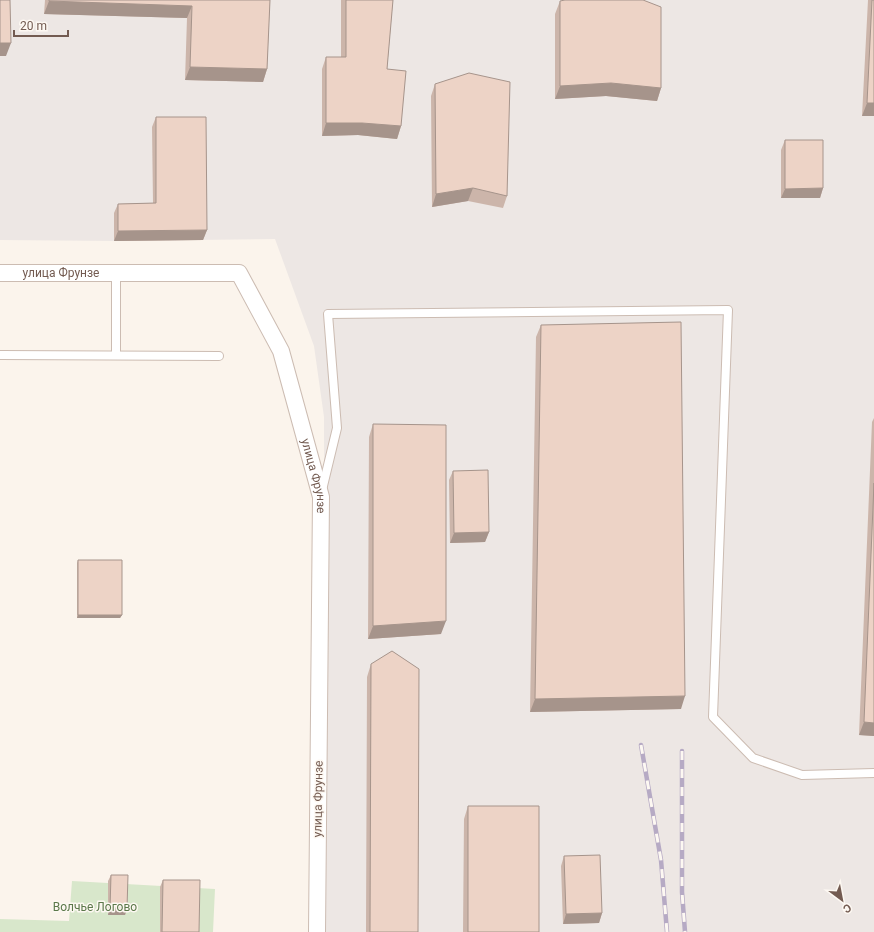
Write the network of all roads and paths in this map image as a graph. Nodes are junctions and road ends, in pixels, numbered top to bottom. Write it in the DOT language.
graph roads {
  1 [pos="0,272"];
  2 [pos="116,273"];
  3 [pos="0,355"];
  4 [pos="116,355"];
  5 [pos="219,356"];
  6 [pos="321,497"];
  7 [pos="874,773"];
  8 [pos="317,932"];
  1 -- 2 [label="street, улица Фрунзе"];
  2 -- 4 [label="lane"];
  2 -- 6 [label="street, улица Фрунзе"];
  3 -- 4 [label="lane"];
  4 -- 5 [label="lane"];
  6 -- 7 [label="lane"];
  6 -- 8 [label="street, улица Фрунзе"];
}
